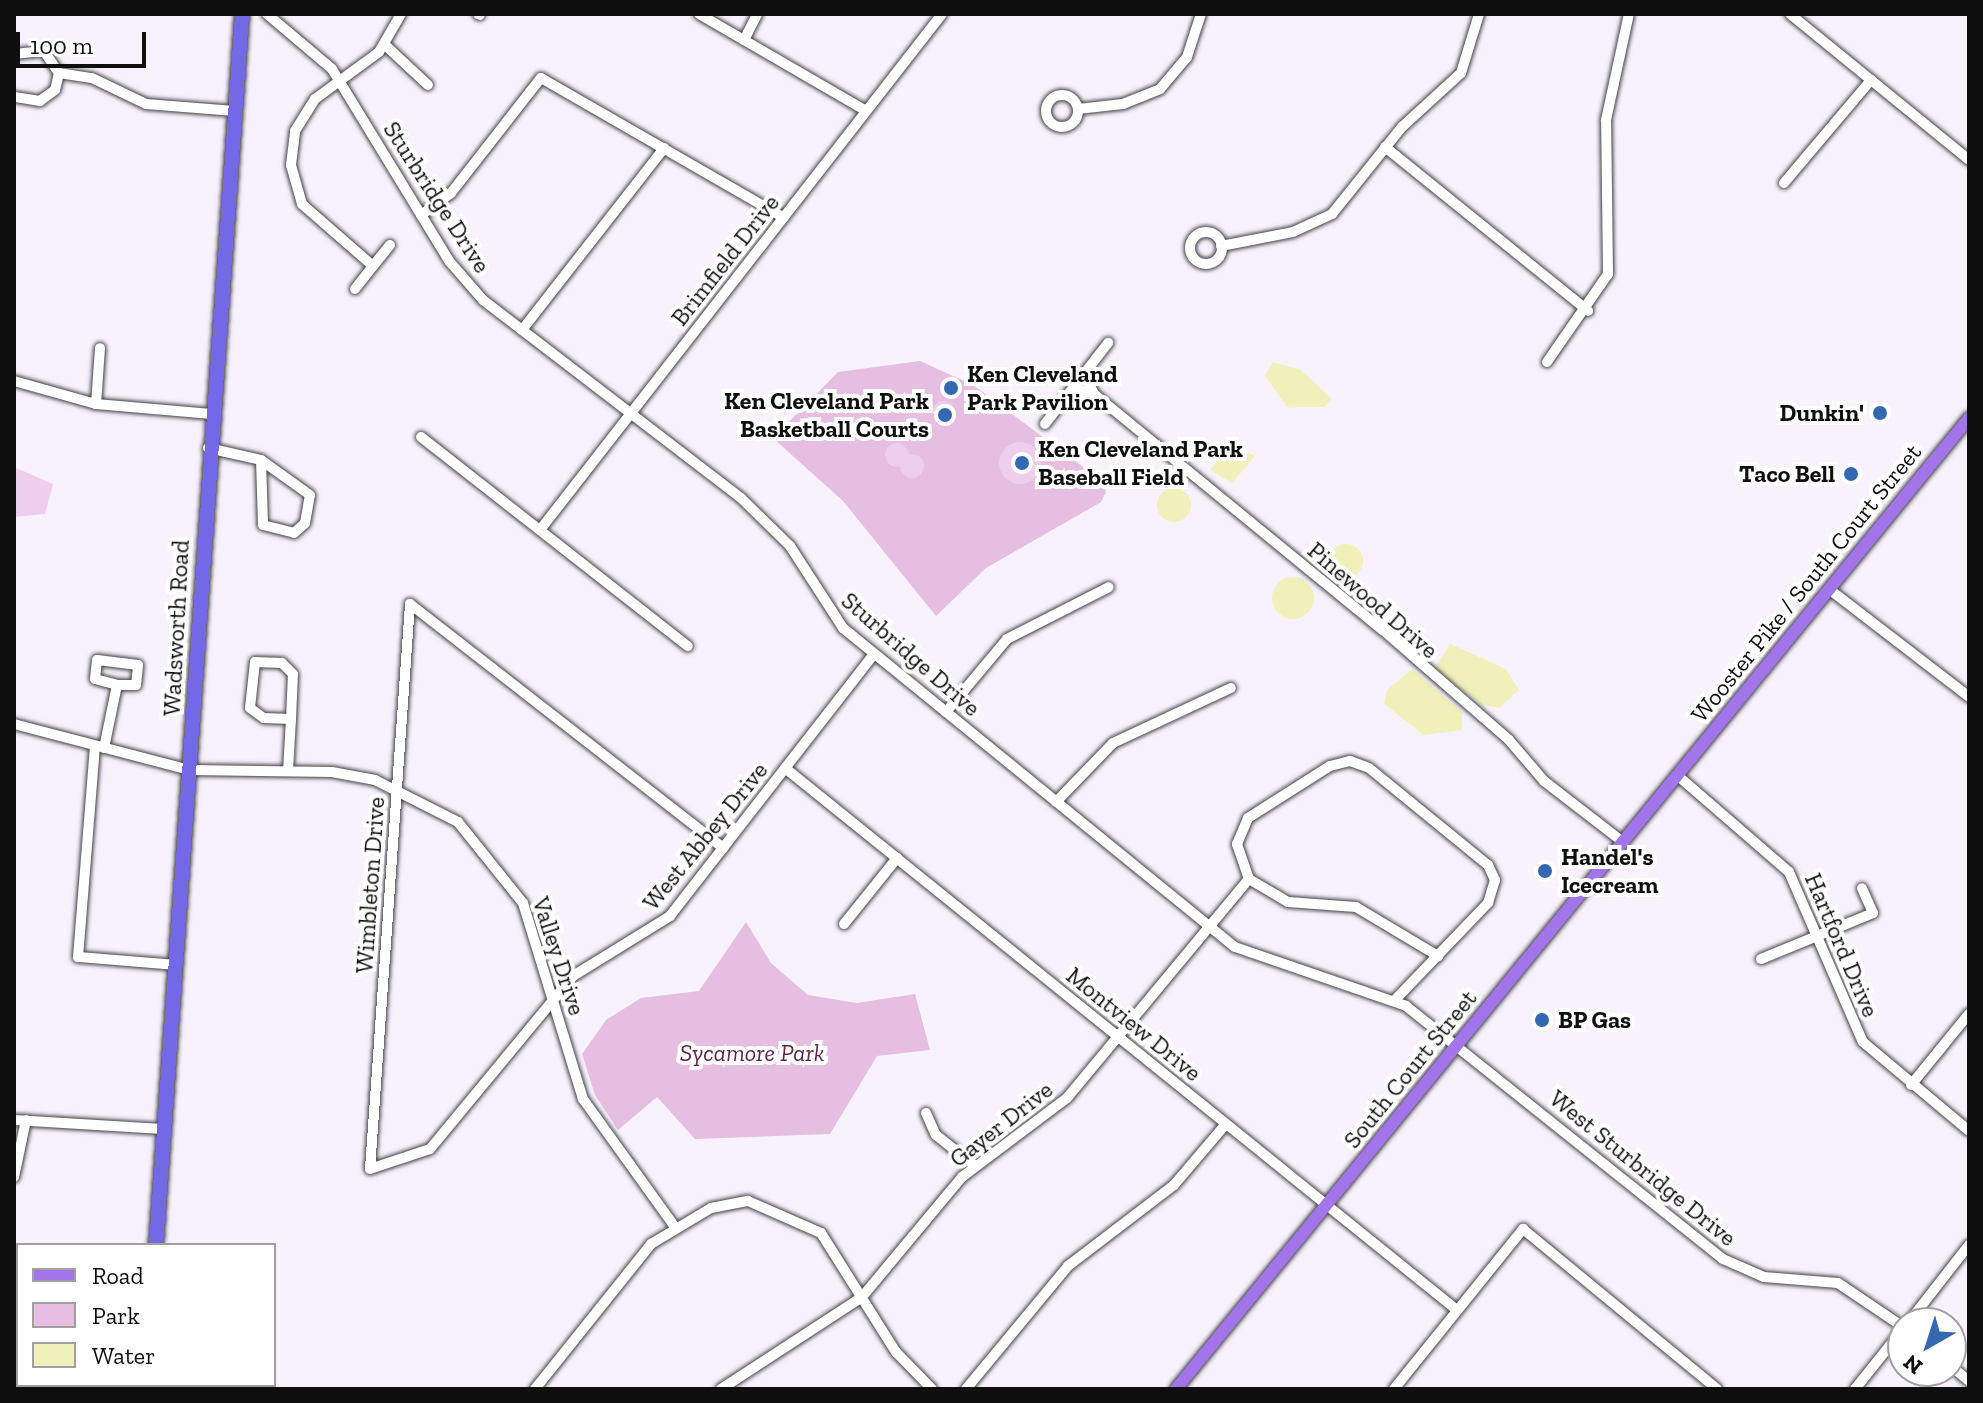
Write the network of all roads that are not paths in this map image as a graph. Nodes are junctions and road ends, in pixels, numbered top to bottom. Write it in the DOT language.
graph roads {
  1 [pos="242,14"];
  2 [pos="267,14"];
  3 [pos="401,14"];
  4 [pos="699,14"];
  5 [pos="757,14"];
  6 [pos="942,14"];
  7 [pos="1201,14"];
  8 [pos="1479,14"];
  9 [pos="1629,14"];
  10 [pos="1790,14"];
  11 [pos="744,40"];
  12 [pos="384,44"];
  13 [pos="14,54"];
  14 [pos="59,73"];
  15 [pos="1871,80"];
  16 [pos="340,81"];
  17 [pos="428,85"];
  18 [pos="14,97"];
  19 [pos="1078,109"];
  20 [pos="235,111"];
  21 [pos="866,111"];
  22 [pos="1385,147"];
  23 [pos="664,148"];
  24 [pos="1969,160"];
  25 [pos="1784,183"];
  26 [pos="421,215"];
  27 [pos="784,218"];
  28 [pos="390,245"];
  29 [pos="1221,246"];
  30 [pos="373,266"];
  31 [pos="355,289"];
  32 [pos="1588,311"];
  33 [pos="522,330"];
  34 [pos="1108,343"];
  35 [pos="100,348"];
  36 [pos="1547,362"];
  37 [pos="1084,374"];
  38 [pos="14,381"];
  39 [pos="1073,389"];
  40 [pos="1093,393"];
  41 [pos="96,404"];
  42 [pos="212,414"];
  43 [pos="630,414"];
  44 [pos="1969,418"];
  45 [pos="1045,424"];
  46 [pos="421,437"];
  47 [pos="208,448"];
  48 [pos="261,460"];
  49 [pos="540,530"];
  50 [pos="1109,587"];
  51 [pos="1829,589"];
  52 [pos="688,646"];
  53 [pos="874,654"];
  54 [pos="117,685"];
  55 [pos="1231,688"];
  56 [pos="1969,697"];
  57 [pos="946,712"];
  58 [pos="291,719"];
  59 [pos="14,724"];
  60 [pos="99,747"];
  61 [pos="785,768"];
  62 [pos="189,770"];
  63 [pos="288,771"];
  64 [pos="1677,775"];
  65 [pos="397,788"];
  66 [pos="1056,802"];
  67 [pos="1623,842"];
  68 [pos="723,848"];
  69 [pos="897,858"];
  70 [pos="1249,879"];
  71 [pos="1862,888"];
  72 [pos="844,924"];
  73 [pos="1208,926"];
  74 [pos="1817,936"];
  75 [pos="1438,956"];
  76 [pos="1761,959"];
  77 [pos="175,965"];
  78 [pos="553,1000"];
  79 [pos="1395,1000"];
  80 [pos="1969,1014"];
  81 [pos="1118,1037"];
  82 [pos="1457,1045"];
  83 [pos="1911,1085"];
  84 [pos="926,1113"];
  85 [pos="20,1120"];
  86 [pos="1226,1124"];
  87 [pos="163,1129"];
  88 [pos="1969,1131"];
  89 [pos="975,1166"];
  90 [pos="370,1169"];
  91 [pos="14,1177"];
  92 [pos="1328,1205"];
  93 [pos="675,1227"];
  94 [pos="156,1243"];
  95 [pos="1969,1245"];
  96 [pos="862,1297"];
  97 [pos="1921,1307"];
  98 [pos="1457,1310"];
  99 [pos="1887,1317"];
  100 [pos="1887,1348"];
  101 [pos="535,1389"];
  102 [pos="721,1389"];
  103 [pos="932,1389"];
  104 [pos="966,1389"];
  105 [pos="1176,1389"];
  106 [pos="1394,1389"];
  107 [pos="1717,1389"];
  108 [pos="1855,1389"];
  1 -- 20 [label="highway, Wadsworth Road"];
  2 -- 16 [label="street, Sturbridge Drive"];
  3 -- 12 [label="street"];
  4 -- 11 [label="street"];
  5 -- 11 [label="street"];
  6 -- 21 [label="street, Brimfield Drive"];
  7 -- 19 [label="street"];
  8 -- 22 [label="street"];
  9 -- 32 [label="street"];
  10 -- 15 [label="street"];
  11 -- 21 [label="street"];
  12 -- 16 [label="street"];
  12 -- 17 [label="street"];
  13 -- 14 [label="street"];
  14 -- 18 [label="street"];
  14 -- 20 [label="street"];
  15 -- 24 [label="street"];
  15 -- 25 [label="street"];
  16 -- 26 [label="street, Sturbridge Drive"];
  16 -- 30 [label="street"];
  20 -- 42 [label="highway, Wadsworth Road"];
  21 -- 27 [label="street, Brimfield Drive"];
  22 -- 29 [label="street"];
  22 -- 32 [label="street"];
  23 -- 26 [label="street"];
  23 -- 27 [label="street"];
  23 -- 33 [label="street"];
  26 -- 33 [label="street, Sturbridge Drive"];
  27 -- 43 [label="street, Brimfield Drive"];
  28 -- 30 [label="street"];
  30 -- 31 [label="street"];
  32 -- 36 [label="street"];
  33 -- 43 [label="street, Sturbridge Drive"];
  34 -- 37 [label="street"];
  35 -- 41 [label="street"];
  37 -- 39 [label="street"];
  37 -- 40 [label="street, Pinewood Drive"];
  38 -- 41 [label="street"];
  39 -- 40 [label="street, Pinewood Drive"];
  39 -- 45 [label="street"];
  40 -- 67 [label="street, Pinewood Drive"];
  41 -- 42 [label="street"];
  42 -- 47 [label="highway, Wadsworth Road"];
  43 -- 49 [label="street, Brimfield Drive"];
  43 -- 53 [label="street, Sturbridge Drive"];
  44 -- 51 [label="main road, Wooster Pike / South Court Street"];
  46 -- 49 [label="street"];
  47 -- 48 [label="street"];
  47 -- 62 [label="highway, Wadsworth Road"];
  48 -- 48 [label="street"];
  49 -- 52 [label="street"];
  50 -- 57 [label="street"];
  51 -- 56 [label="street"];
  51 -- 64 [label="main road, Wooster Pike / South Court Street"];
  53 -- 57 [label="street, Sturbridge Drive"];
  53 -- 61 [label="street, West Abbey Drive"];
  54 -- 60 [label="street"];
  55 -- 66 [label="street"];
  57 -- 66 [label="street, Sturbridge Drive"];
  58 -- 58 [label="street"];
  58 -- 63 [label="street"];
  59 -- 60 [label="street, Valley Drive"];
  60 -- 62 [label="street, Valley Drive"];
  60 -- 77 [label="street"];
  61 -- 68 [label="street, West Abbey Drive"];
  61 -- 69 [label="street, Montview Drive"];
  62 -- 63 [label="street, Valley Drive"];
  62 -- 77 [label="highway, Wadsworth Road"];
  63 -- 65 [label="street, Valley Drive"];
  64 -- 67 [label="main road, South Court Street"];
  64 -- 74 [label="street, Hartford Drive"];
  65 -- 68 [label="street, Wimbleton Drive"];
  65 -- 78 [label="street, Valley Drive"];
  65 -- 90 [label="street, Wimbleton Drive"];
  66 -- 73 [label="street, Sturbridge Drive"];
  67 -- 82 [label="main road, South Court Street"];
  68 -- 78 [label="street, West Abbey Drive"];
  69 -- 72 [label="street"];
  69 -- 81 [label="street, Montview Drive"];
  70 -- 73 [label="street, Gayer Drive"];
  70 -- 75 [label="street"];
  70 -- 75 [label="street"];
  71 -- 74 [label="street"];
  73 -- 79 [label="street, Sturbridge Drive"];
  73 -- 81 [label="street, Gayer Drive"];
  74 -- 76 [label="street"];
  74 -- 83 [label="street, Hartford Drive"];
  75 -- 79 [label="street"];
  77 -- 87 [label="highway, Wadsworth Road"];
  78 -- 90 [label="street, West Abbey Drive"];
  78 -- 93 [label="street, Valley Drive"];
  79 -- 82 [label="street, Sturbridge Drive"];
  80 -- 83 [label="street"];
  81 -- 86 [label="street, Montview Drive"];
  81 -- 89 [label="street, Gayer Drive"];
  82 -- 92 [label="main road, South Court Street"];
  82 -- 99 [label="street, West Sturbridge Drive"];
  83 -- 88 [label="street, Hartford Drive"];
  84 -- 89 [label="street"];
  85 -- 87 [label="street"];
  85 -- 91 [label="street"];
  86 -- 92 [label="street, Montview Drive"];
  86 -- 104 [label="street"];
  87 -- 94 [label="highway, Wadsworth Road"];
  89 -- 96 [label="street, Gayer Drive"];
  92 -- 98 [label="street, Montview Drive"];
  92 -- 105 [label="main road, South Court Street"];
  93 -- 96 [label="street"];
  93 -- 101 [label="street"];
  95 -- 97 [label="street"];
  96 -- 102 [label="street, Gayer Drive"];
  96 -- 103 [label="street"];
  98 -- 106 [label="street"];
  98 -- 107 [label="street"];
  100 -- 108 [label="street"];
}
